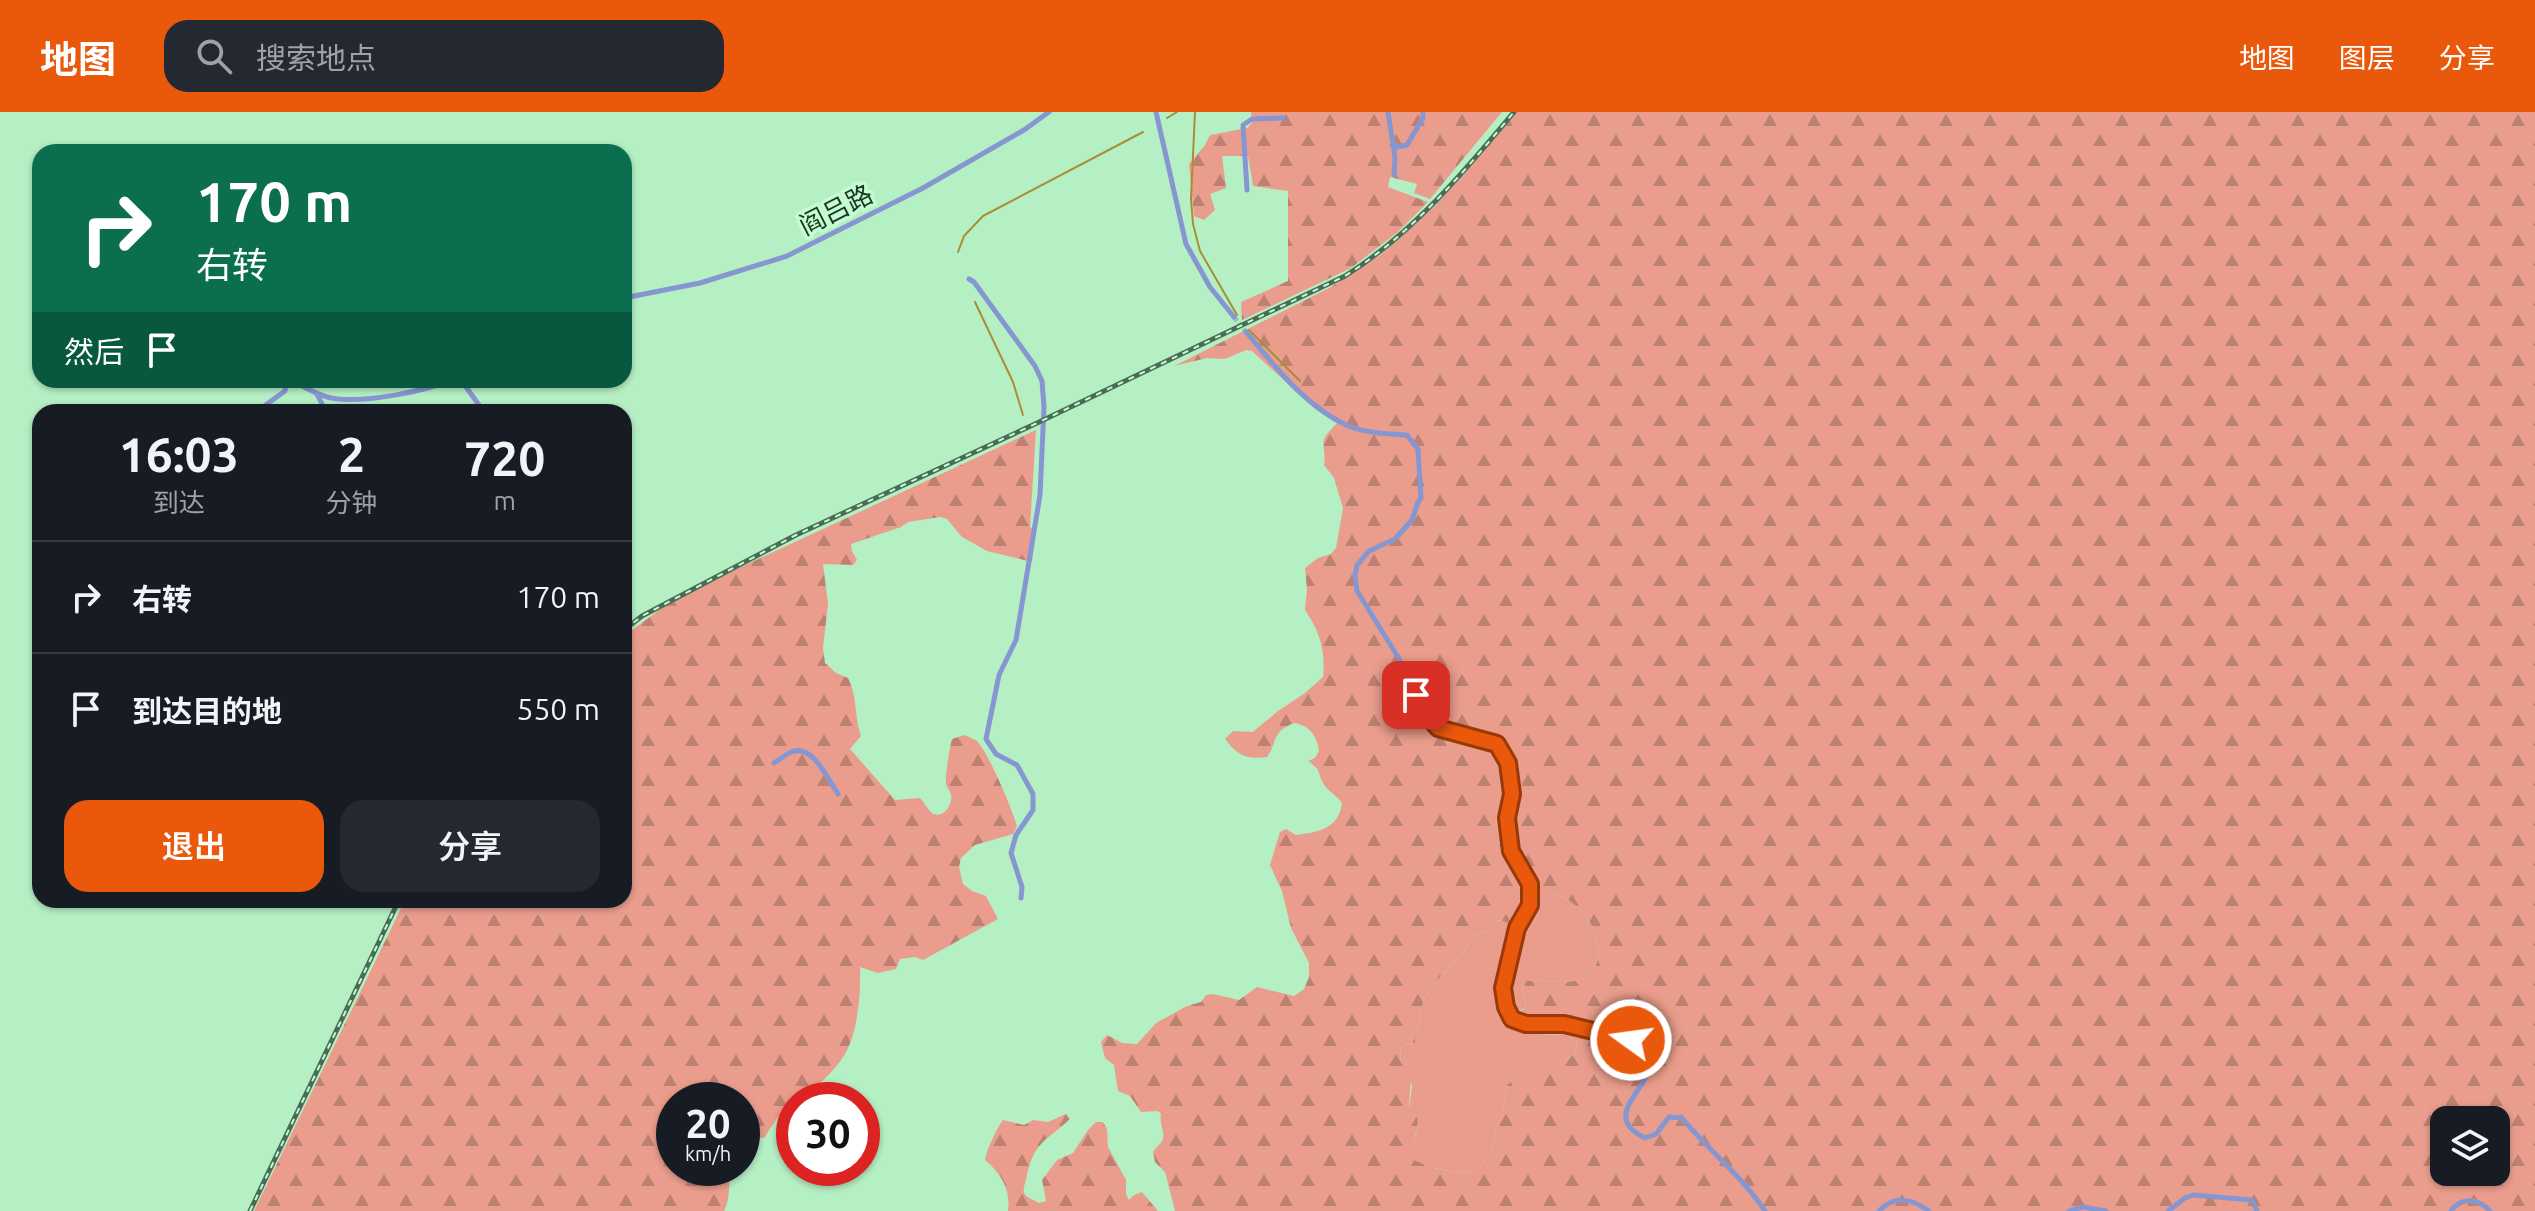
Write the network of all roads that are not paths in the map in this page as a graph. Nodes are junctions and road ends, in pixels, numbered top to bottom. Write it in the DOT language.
graph roads {
  1 [pos="1049,112"];
  2 [pos="1156,112"];
  3 [pos="1388,112"];
  4 [pos="1423,112"];
  5 [pos="1251,116"];
  6 [pos="1283,118"];
  7 [pos="1394,145"];
  8 [pos="1394,175"];
  9 [pos="1247,190"];
  10 [pos="969,279"];
  11 [pos="632,296"];
  12 [pos="1234,317"];
  13 [pos="1246,332"];
  14 [pos="286,388"];
  15 [pos="306,388"];
  16 [pos="424,388"];
  17 [pos="464,388"];
  18 [pos="317,393"];
  19 [pos="267,404"];
  20 [pos="322,404"];
  21 [pos="478,404"];
  22 [pos="774,763"];
  23 [pos="838,794"];
  24 [pos="1021,898"];
  25 [pos="1765,1211"];
  26 [pos="1879,1211"];
  27 [pos="1929,1211"];
  28 [pos="2069,1211"];
  29 [pos="2106,1211"];
  30 [pos="2168,1211"];
  31 [pos="2257,1211"];
  32 [pos="2451,1211"];
  33 [pos="2490,1211"];
  1 -- 11 [label="street, 阎吕路"];
  2 -- 12 [label="street"];
  3 -- 7 [label="street"];
  4 -- 7 [label="street"];
  5 -- 6 [label="street"];
  5 -- 9 [label="street"];
  7 -- 8 [label="street"];
  10 -- 24 [label="street"];
  13 -- 25 [label="street"];
  14 -- 19 [label="street"];
  15 -- 18 [label="street"];
  16 -- 18 [label="street"];
  17 -- 21 [label="street"];
  18 -- 20 [label="street"];
  22 -- 23 [label="street"];
  26 -- 27 [label="street"];
  28 -- 29 [label="street"];
  30 -- 31 [label="street"];
  32 -- 33 [label="street"];
}
